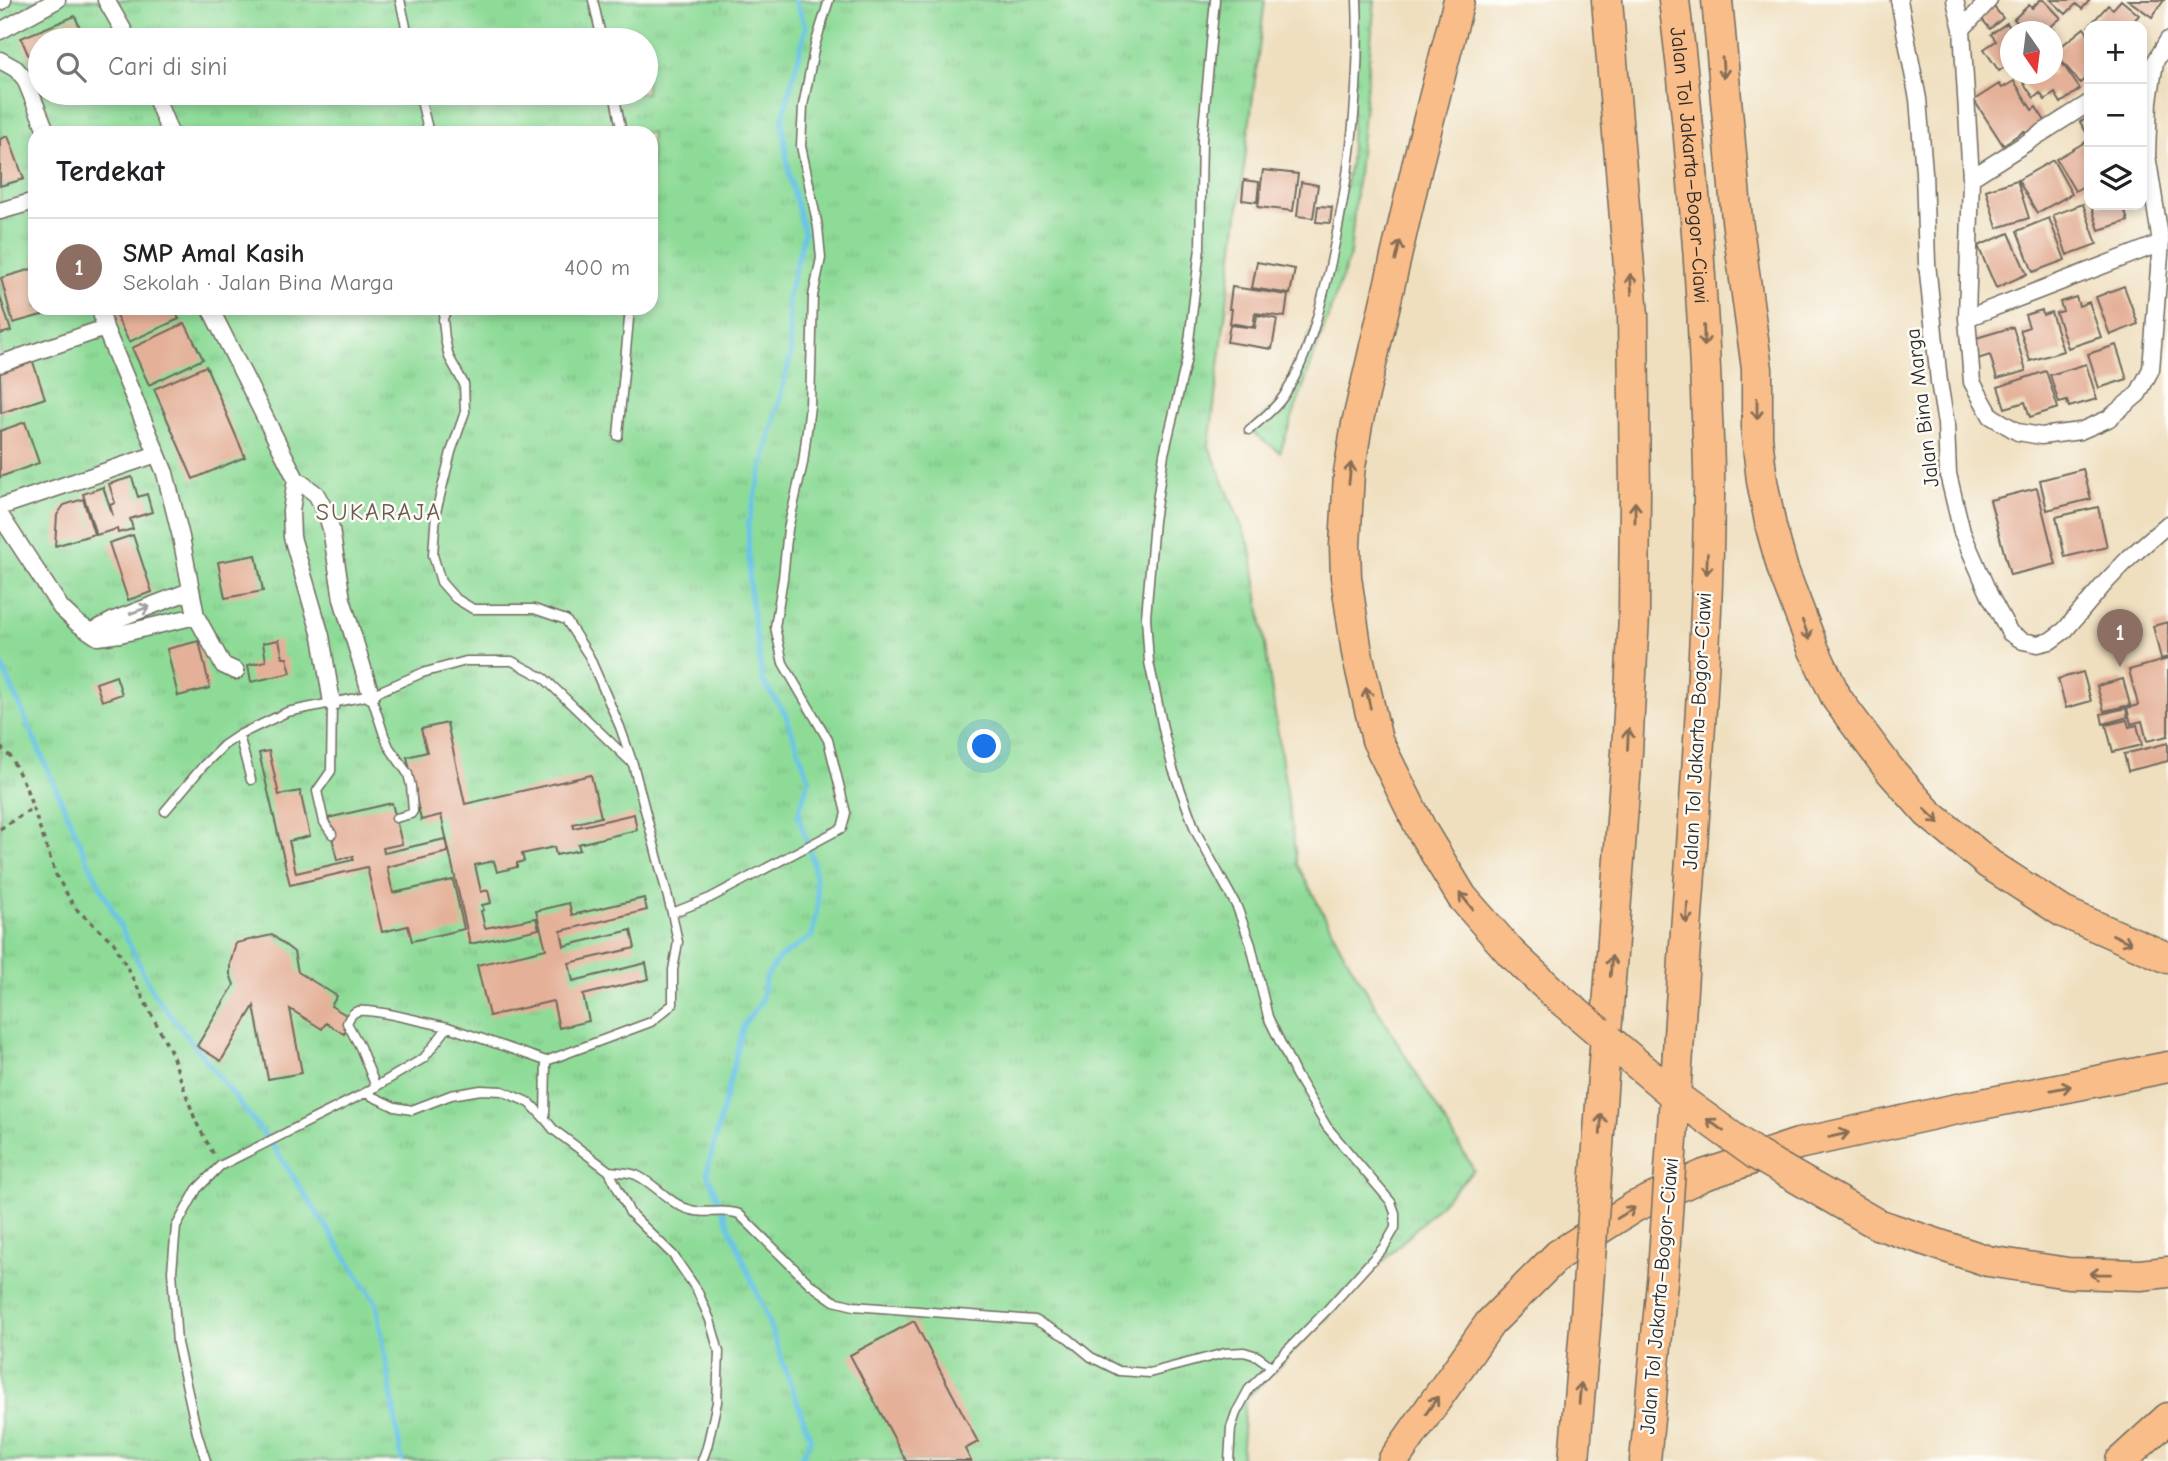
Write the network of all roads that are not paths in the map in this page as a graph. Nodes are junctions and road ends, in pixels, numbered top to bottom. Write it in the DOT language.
graph roads {
  1 [pos="57,0"];
  2 [pos="106,0"];
  3 [pos="400,0"];
  4 [pos="593,0"];
  5 [pos="829,0"];
  6 [pos="1215,0"];
  7 [pos="1357,0"];
  8 [pos="1459,0"];
  9 [pos="1607,0"];
  10 [pos="1674,0"];
  11 [pos="1717,0"];
  12 [pos="1899,0"];
  13 [pos="1955,0"];
  14 [pos="1989,0"];
  15 [pos="122,28"];
  16 [pos="406,28"];
  17 [pos="599,28"];
  18 [pos="1962,29"];
  19 [pos="0,31"];
  20 [pos="2168,40"];
  21 [pos="0,61"];
  22 [pos="2148,66"];
  23 [pos="28,86"];
  24 [pos="36,105"];
  25 [pos="159,105"];
  26 [pos="422,105"];
  27 [pos="616,105"];
  28 [pos="2084,106"];
  29 [pos="44,126"];
  30 [pos="167,126"];
  31 [pos="427,126"];
  32 [pos="621,126"];
  33 [pos="1970,178"];
  34 [pos="28,203"];
  35 [pos="0,211"];
  36 [pos="2161,243"];
  37 [pos="102,315"];
  38 [pos="214,315"];
  39 [pos="444,315"];
  40 [pos="629,315"];
  41 [pos="1967,318"];
  42 [pos="105,328"];
  43 [pos="0,364"];
  44 [pos="1249,430"];
  45 [pos="618,436"];
  46 [pos="157,454"];
  47 [pos="296,479"];
  48 [pos="0,507"];
  49 [pos="0,515"];
  50 [pos="2168,524"];
  51 [pos="190,591"];
  52 [pos="196,616"];
  53 [pos="94,634"];
  54 [pos="236,671"];
  55 [pos="371,695"];
  56 [pos="331,703"];
  57 [pos="239,735"];
  58 [pos="633,764"];
  59 [pos="251,780"];
  60 [pos="165,811"];
  61 [pos="396,818"];
  62 [pos="332,834"];
  63 [pos="672,913"];
  64 [pos="2168,958"];
  65 [pos="448,1027"];
  66 [pos="546,1061"];
  67 [pos="2168,1067"];
  68 [pos="376,1087"];
  69 [pos="365,1093"];
  70 [pos="545,1119"];
  71 [pos="609,1171"];
  72 [pos="2168,1272"];
  73 [pos="1271,1366"];
  74 [pos="2168,1419"];
  75 [pos="206,1461"];
  76 [pos="702,1461"];
  77 [pos="1229,1461"];
  78 [pos="1393,1461"];
  79 [pos="1574,1461"];
  80 [pos="1645,1461"];
  81 [pos="2121,1461"];
  1 -- 19 [label="street"];
  2 -- 15 [label="street"];
  3 -- 16 [label="lane"];
  4 -- 17 [label="lane"];
  5 -- 63 [label="lane"];
  6 -- 73 [label="lane"];
  7 -- 44 [label="lane"];
  72 -- 8 [label="highway, one-way, bridge"];
  79 -- 9 [label="highway, one-way, bridge"];
  10 -- 80 [label="highway, Jalan Tol Jakarta–Bogor–Ciawi, one-way, bridge"];
  11 -- 64 [label="highway, one-way"];
  12 -- 50 [label="street, Jalan Bina Marga"];
  13 -- 18 [label="street"];
  14 -- 18 [label="street"];
  18 -- 33 [label="street"];
  20 -- 22 [label="street"];
  21 -- 23 [label="street"];
  22 -- 36 [label="street"];
  24 -- 29 [label="street"];
  25 -- 30 [label="street"];
  26 -- 31 [label="lane"];
  27 -- 32 [label="lane"];
  28 -- 33 [label="street"];
  33 -- 41 [label="street"];
  34 -- 35 [label="street"];
  36 -- 41 [label="street"];
  36 -- 41 [label="street"];
  37 -- 42 [label="street"];
  38 -- 47 [label="street"];
  39 -- 58 [label="lane"];
  40 -- 45 [label="lane"];
  42 -- 43 [label="street"];
  42 -- 46 [label="street"];
  46 -- 48 [label="street"];
  46 -- 51 [label="street"];
  47 -- 55 [label="street"];
  47 -- 56 [label="street"];
  49 -- 53 [label="street"];
  51 -- 52 [label="street"];
  53 -- 51 [label="street, one-way"];
  52 -- 53 [label="street"];
  52 -- 54 [label="street"];
  55 -- 56 [label="lane"];
  55 -- 58 [label="lane"];
  55 -- 61 [label="lane"];
  56 -- 57 [label="lane"];
  56 -- 62 [label="lane"];
  57 -- 59 [label="lane"];
  57 -- 60 [label="lane"];
  58 -- 63 [label="lane"];
  63 -- 66 [label="lane"];
  65 -- 66 [label="lane"];
  65 -- 68 [label="lane"];
  65 -- 68 [label="lane"];
  66 -- 70 [label="lane"];
  78 -- 67 [label="highway, one-way"];
  68 -- 69 [label="lane"];
  69 -- 70 [label="lane"];
  69 -- 75 [label="lane"];
  70 -- 71 [label="lane"];
  71 -- 73 [label="lane"];
  71 -- 76 [label="lane"];
  73 -- 77 [label="lane"];
  74 -- 81 [label="highway"];
}
